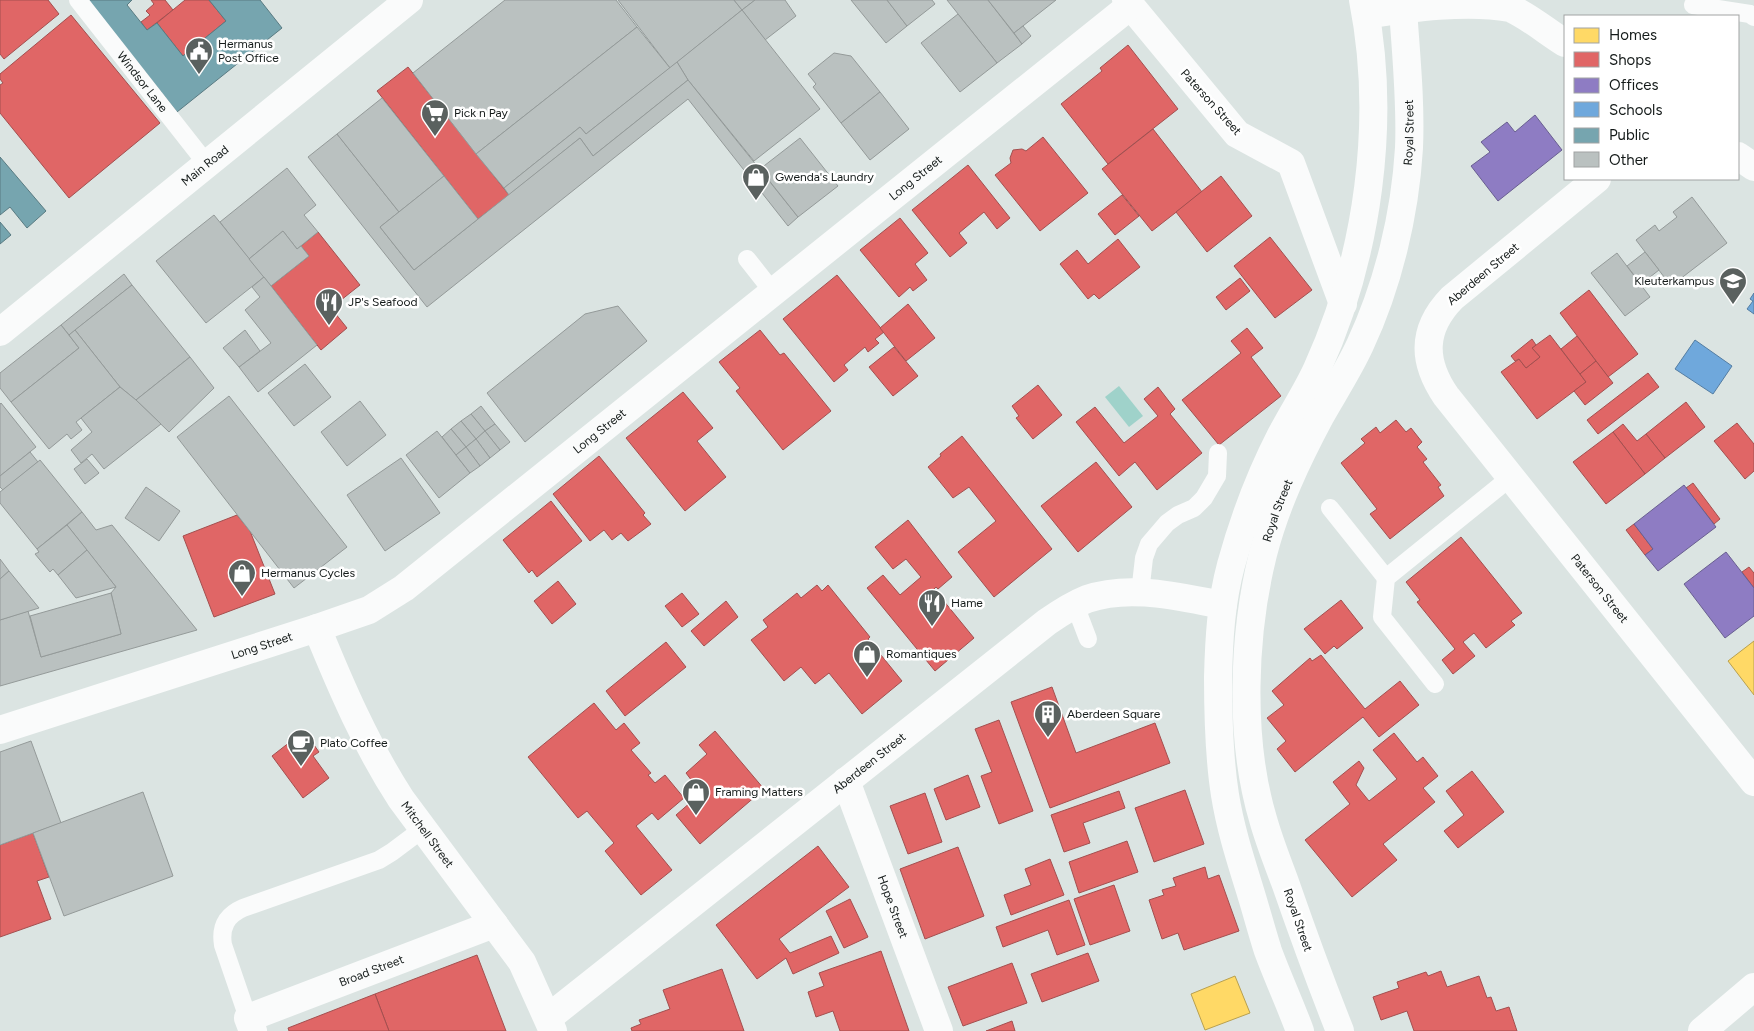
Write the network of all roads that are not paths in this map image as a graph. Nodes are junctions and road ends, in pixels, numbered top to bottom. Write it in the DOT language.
graph roads {
  1 [pos="78,0"];
  2 [pos="409,0"];
  3 [pos="1128,3"];
  4 [pos="1401,4"];
  5 [pos="1693,4"];
  6 [pos="1365,7"];
  7 [pos="1754,17"];
  8 [pos="1564,42"];
  9 [pos="1739,157"];
  10 [pos="206,164"];
  11 [pos="1754,167"];
  12 [pos="1596,180"];
  13 [pos="747,259"];
  14 [pos="774,292"];
  15 [pos="1343,304"];
  16 [pos="0,332"];
  17 [pos="1446,396"];
  18 [pos="1218,453"];
  19 [pos="1511,477"];
  20 [pos="1330,508"];
  21 [pos="1386,578"];
  22 [pos="1140,593"];
  23 [pos="1075,605"];
  24 [pos="1223,605"];
  25 [pos="317,628"];
  26 [pos="1088,640"];
  27 [pos="1435,684"];
  28 [pos="0,730"];
  29 [pos="846,782"];
  30 [pos="1754,782"];
  31 [pos="424,828"];
  32 [pos="494,924"];
  33 [pos="1754,987"];
  34 [pos="251,1024"];
  35 [pos="550,1025"];
  36 [pos="939,1031"];
  37 [pos="1300,1031"];
  38 [pos="1340,1031"];
  39 [pos="1702,1031"];
  1 -- 10 [label="lane, Windsor Lane"];
  2 -- 10 [label="street, Main Road"];
  3 -- 14 [label="street, Long Street"];
  3 -- 15 [label="street, Paterson Street"];
  4 -- 6 [label="street"];
  4 -- 8 [label="street"];
  4 -- 38 [label="street, Royal Street"];
  5 -- 7 [label="lane"];
  6 -- 15 [label="street"];
  9 -- 11 [label="street"];
  10 -- 16 [label="street, Main Road"];
  12 -- 17 [label="street, Aberdeen Street"];
  13 -- 14 [label="lane"];
  14 -- 25 [label="street, Long Street"];
  15 -- 24 [label="street"];
  17 -- 19 [label="street, Paterson Street"];
  18 -- 22 [label="lane"];
  19 -- 21 [label="lane"];
  19 -- 30 [label="street, Paterson Street"];
  20 -- 21 [label="lane"];
  21 -- 27 [label="lane"];
  22 -- 23 [label="street, Aberdeen Street"];
  22 -- 24 [label="street, Aberdeen Street"];
  23 -- 26 [label="lane"];
  23 -- 29 [label="street, Aberdeen Street"];
  24 -- 37 [label="street"];
  25 -- 28 [label="street, Long Street"];
  25 -- 31 [label="street, Mitchell Street"];
  29 -- 35 [label="street, Aberdeen Street"];
  29 -- 36 [label="street, Hope Street"];
  31 -- 32 [label="street, Mitchell Street"];
  31 -- 34 [label="lane"];
  32 -- 34 [label="street, Broad Street"];
  32 -- 35 [label="street, Mitchell Street"];
  33 -- 39 [label="street"];
}
